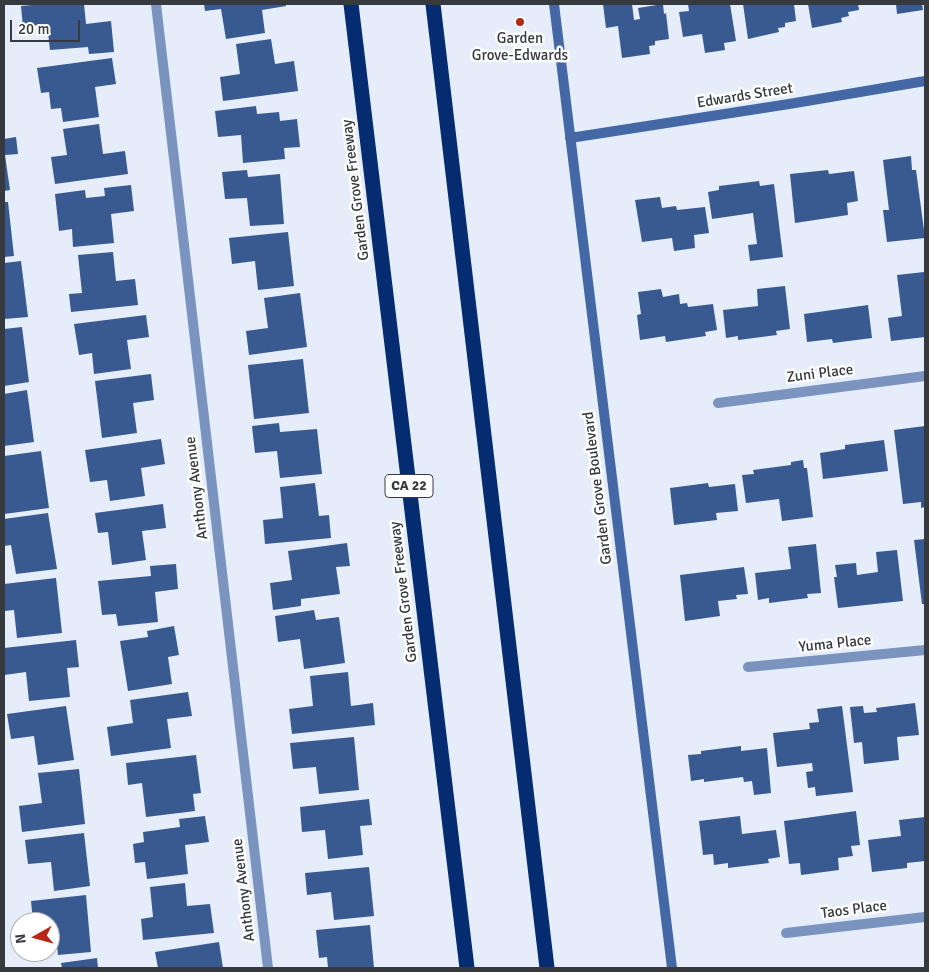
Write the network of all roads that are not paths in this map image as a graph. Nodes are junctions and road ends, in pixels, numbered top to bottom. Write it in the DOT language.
graph roads {
  1 [pos="156,4"];
  2 [pos="351,4"];
  3 [pos="433,4"];
  4 [pos="554,4"];
  5 [pos="925,81"];
  6 [pos="570,138"];
  7 [pos="925,376"];
  8 [pos="718,403"];
  9 [pos="925,650"];
  10 [pos="748,668"];
  11 [pos="925,917"];
  12 [pos="786,933"];
  13 [pos="268,968"];
  14 [pos="467,968"];
  15 [pos="547,968"];
  16 [pos="672,968"];
  1 -- 13 [label="street, Anthony Avenue"];
  2 -- 14 [label="highway, Garden Grove Freeway / CA 22"];
  3 -- 15 [label="highway"];
  4 -- 6 [label="main road, Garden Grove Boulevard"];
  5 -- 6 [label="main road, Edwards Street"];
  6 -- 16 [label="main road, Garden Grove Boulevard"];
  7 -- 8 [label="street, Zuni Place"];
  9 -- 10 [label="street, Yuma Place"];
  11 -- 12 [label="street, Taos Place"];
}
